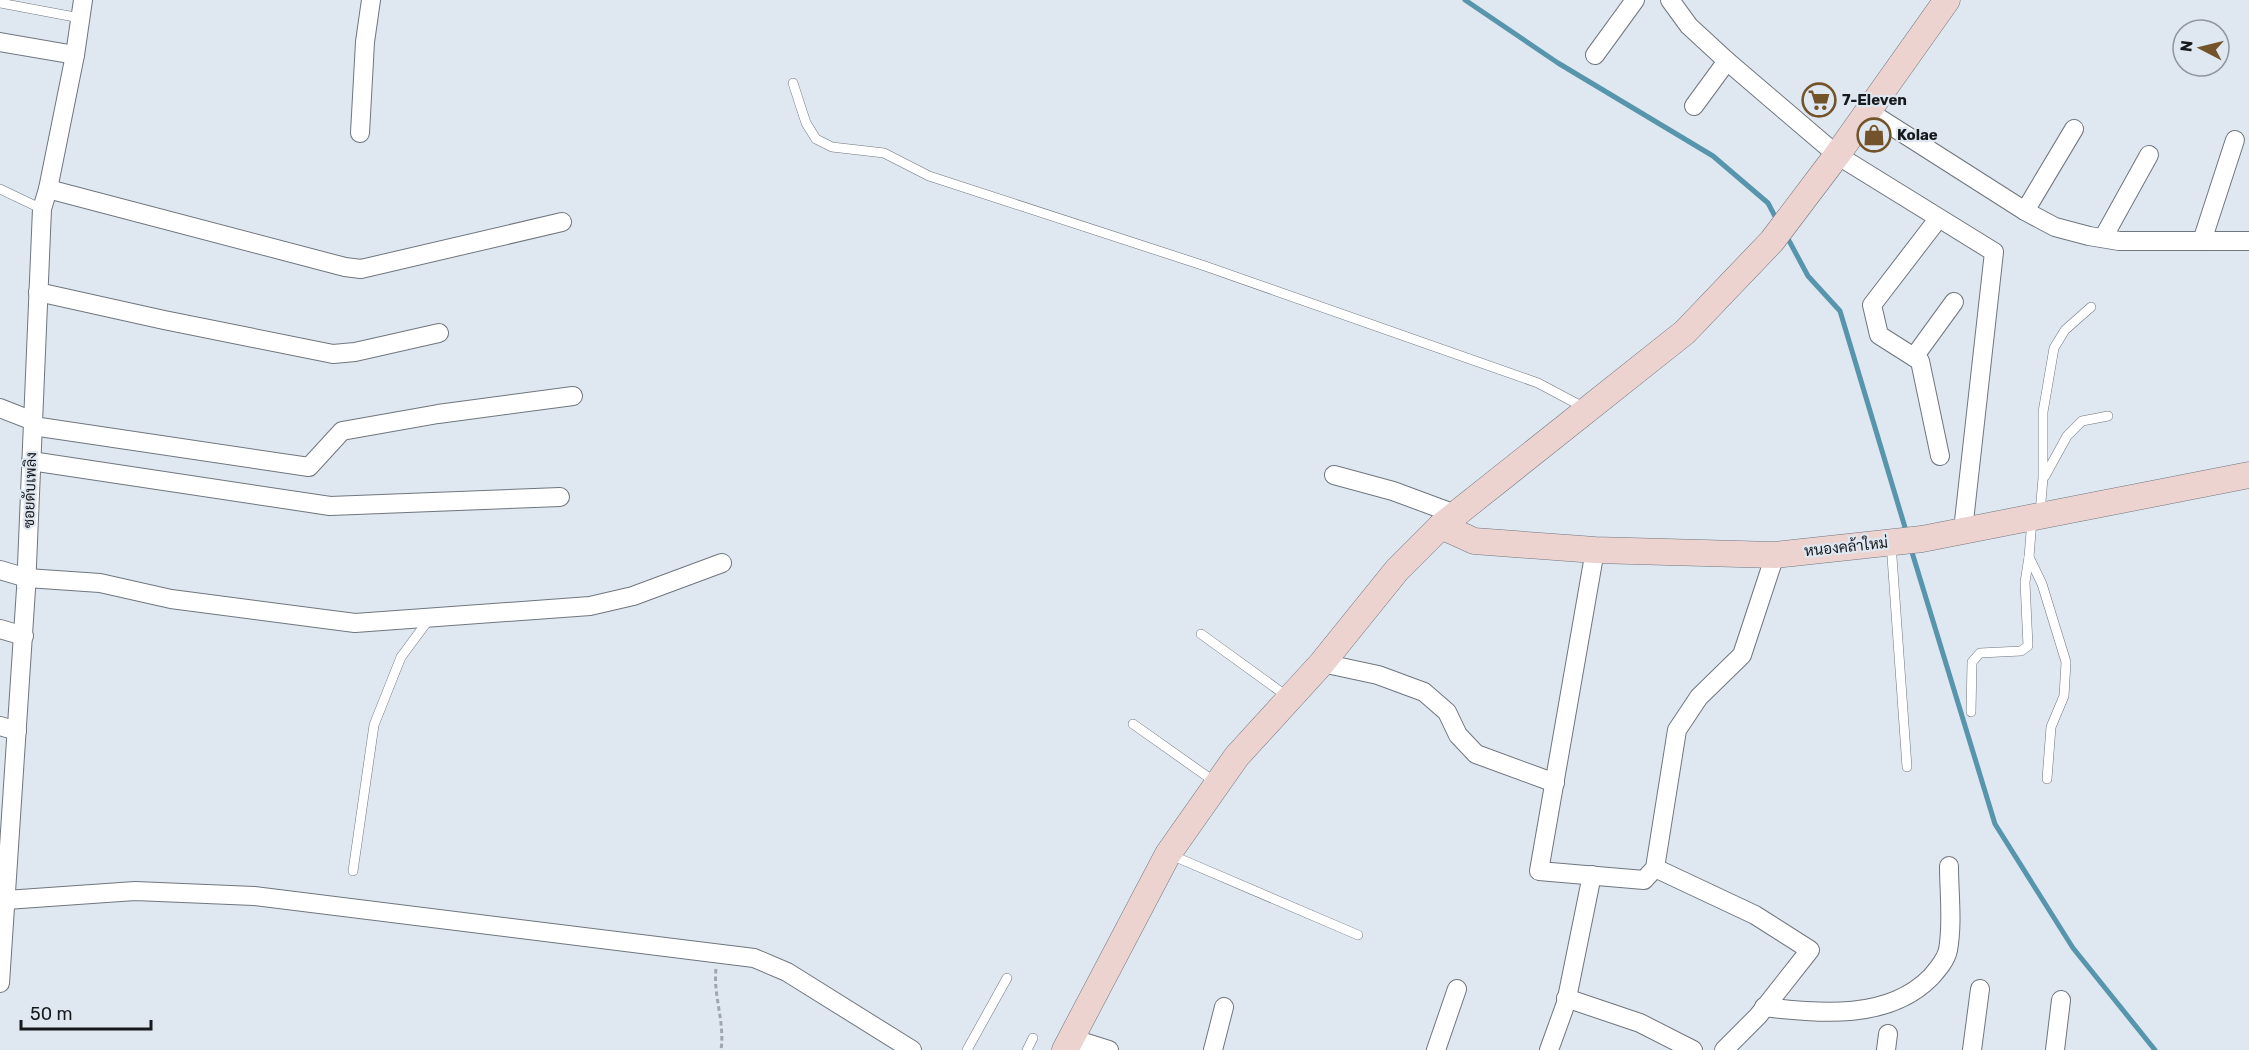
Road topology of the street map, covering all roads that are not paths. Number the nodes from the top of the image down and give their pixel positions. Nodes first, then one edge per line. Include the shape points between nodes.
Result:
1 (371, 0) edge
2 (1635, 0) edge
3 (1670, 0) edge
4 (1947, 0) edge
5 (0, 3) edge
6 (82, 9) edge
7 (0, 42) edge
8 (1595, 55) dead end
9 (75, 56) junction
10 (1727, 62) junction
11 (793, 83) dead end
12 (1694, 106) dead end
13 (1868, 111) junction
14 (2074, 129) dead end
15 (360, 133) dead end
16 (2235, 140) dead end
17 (1837, 155) junction
18 (2149, 155) dead end
19 (0, 189) edge
20 (48, 189) junction
21 (42, 209) junction
22 (2025, 211) junction
23 (1938, 219) junction
24 (562, 222) dead end
25 (2103, 238) junction
26 (2202, 241) junction
27 (2249, 241) edge
28 (38, 292) junction
29 (1954, 302) dead end
30 (2091, 307) dead end
31 (439, 333) dead end
32 (1914, 357) junction
33 (573, 396) dead end
34 (0, 408) edge
35 (1587, 409) junction
36 (2108, 416) dead end
37 (33, 423) junction
38 (1940, 456) dead end
39 (31, 461) junction
40 (1334, 475) dead end
41 (2249, 475) edge
42 (2043, 478) junction
43 (560, 497) dead end
44 (2036, 516) junction
45 (1448, 520) junction
46 (1963, 530) junction
47 (1894, 543) junction
48 (1595, 550) junction
49 (1775, 555) junction
50 (2029, 557) junction
51 (722, 563) dead end
52 (0, 570) edge
53 (27, 578) junction
54 (431, 616) junction
55 (0, 629) edge
56 (1201, 634) dead end
57 (24, 636) junction
58 (1322, 663) junction
59 (1290, 698) junction
60 (1971, 712) dead end
61 (1133, 724) dead end
62 (9, 729) edge
63 (1907, 767) dead end
64 (2047, 778) dead end
65 (1217, 783) junction
66 (1555, 783) junction
67 (5, 819) edge
68 (1168, 854) junction
69 (4, 866) edge
70 (1949, 866) dead end
71 (1655, 868) junction
72 (353, 872) dead end
73 (1592, 875) junction
74 (6, 900) junction
75 (1358, 935) dead end
76 (0, 974) edge
77 (1007, 978) dead end
78 (1457, 988) dead end
79 (1980, 989) dead end
80 (1566, 998) junction
81 (2061, 1000) dead end
82 (1224, 1007) dead end
83 (1764, 1007) junction
84 (1033, 1038) dead end
85 (1068, 1044) edge
86 (912, 1050) edge
87 (967, 1050) edge
88 (1027, 1050) edge
89 (1109, 1050) edge
90 (1213, 1050) edge
91 (1436, 1050) edge
92 (1549, 1050) edge
93 (1693, 1050) edge
94 (1724, 1050) edge
95 (1972, 1050) edge
96 (2055, 1050) edge

1 - 15 street via 364,42
2 - 8 street
3 - 10 street via 1689,26
4 - 13 main road
5 - 6 lane
6 - 9 street, ซอยดับเพลิง
7 - 9 street
9 - 20 street, ซอยดับเพลิง
10 - 12 street
10 - 17 street
11 - 35 lane via 806,123 816,139 832,147 884,153 929,176 1202,265 1538,383
13 - 17 main road
13 - 22 street
14 - 22 street
16 - 26 street
17 - 23 street
17 - 35 main road via 1772,241 1685,332
18 - 25 street
19 - 21 lane
20 - 21 street, ซอยดับเพลิง
20 - 24 street via 361,269
21 - 28 street, ซอยดับเพลิง
22 - 25 street via 2055,227
23 - 32 street via 1872,305 1879,335
23 - 46 street via 1994,252
25 - 26 street
26 - 27 street
28 - 31 street via 333,354
28 - 37 street, ซอยดับเพลิง
29 - 32 street
30 - 42 lane via 2065,330 2054,348 2043,412
32 - 38 street via 1920,361
33 - 37 street via 342,431 309,466
34 - 37 street
35 - 45 main road
36 - 42 lane via 2082,421 2067,436
37 - 39 street, ซอยดับเพลิง
39 - 43 street via 330,506
39 - 53 street, ซอยดับเพลิง
40 - 45 street via 1393,491
41 - 44 main road, หนองคล้าใหม่
42 - 44 lane
44 - 46 main road, หนองคล้าใหม่
44 - 50 lane
45 - 48 main road, หนองคล้าใหม่ via 1474,541
45 - 58 main road via 1397,570
46 - 47 main road, หนองคล้าใหม่
47 - 49 main road, หนองคล้าใหม่
47 - 63 lane
48 - 49 main road, หนองคล้าใหม่
48 - 66 street
49 - 71 street via 1742,655 1699,697 1677,730
50 - 60 lane via 2025,582 2028,646 2021,651 1980,653 1972,662
50 - 64 lane via 2066,662 2064,696 2051,727
51 - 54 street via 633,596 590,606
52 - 53 street
53 - 54 street via 100,583 171,599 355,622
53 - 57 street, ซอยดับเพลิง
54 - 72 lane via 401,657 374,725
55 - 57 street
56 - 59 lane
57 - 62 street, ซอยดับเพลิง
58 - 59 main road
58 - 66 street via 1378,675 1424,693 1447,712 1458,735 1476,754
59 - 65 main road
61 - 65 lane
62 - 67 street, ซอยดับเพลิง
65 - 68 main road
66 - 73 street via 1539,871
67 - 69 street, ซอยดับเพลิง
68 - 75 lane
68 - 85 main road
69 - 74 street, ซอยดับเพลิง
70 - 83 street via 1947,952 1925,983 1904,998 1875,1009
71 - 73 street via 1644,880
71 - 83 street via 1755,915 1810,950
73 - 80 street
74 - 76 street, ซอยดับเพลิง
74 - 86 street via 135,891 254,896 718,952 754,958 787,972
77 - 87 lane
78 - 91 street
79 - 95 street
80 - 92 street
80 - 93 street via 1640,1023
81 - 96 street
82 - 90 street
83 - 94 street
84 - 88 lane
85 - 89 street

